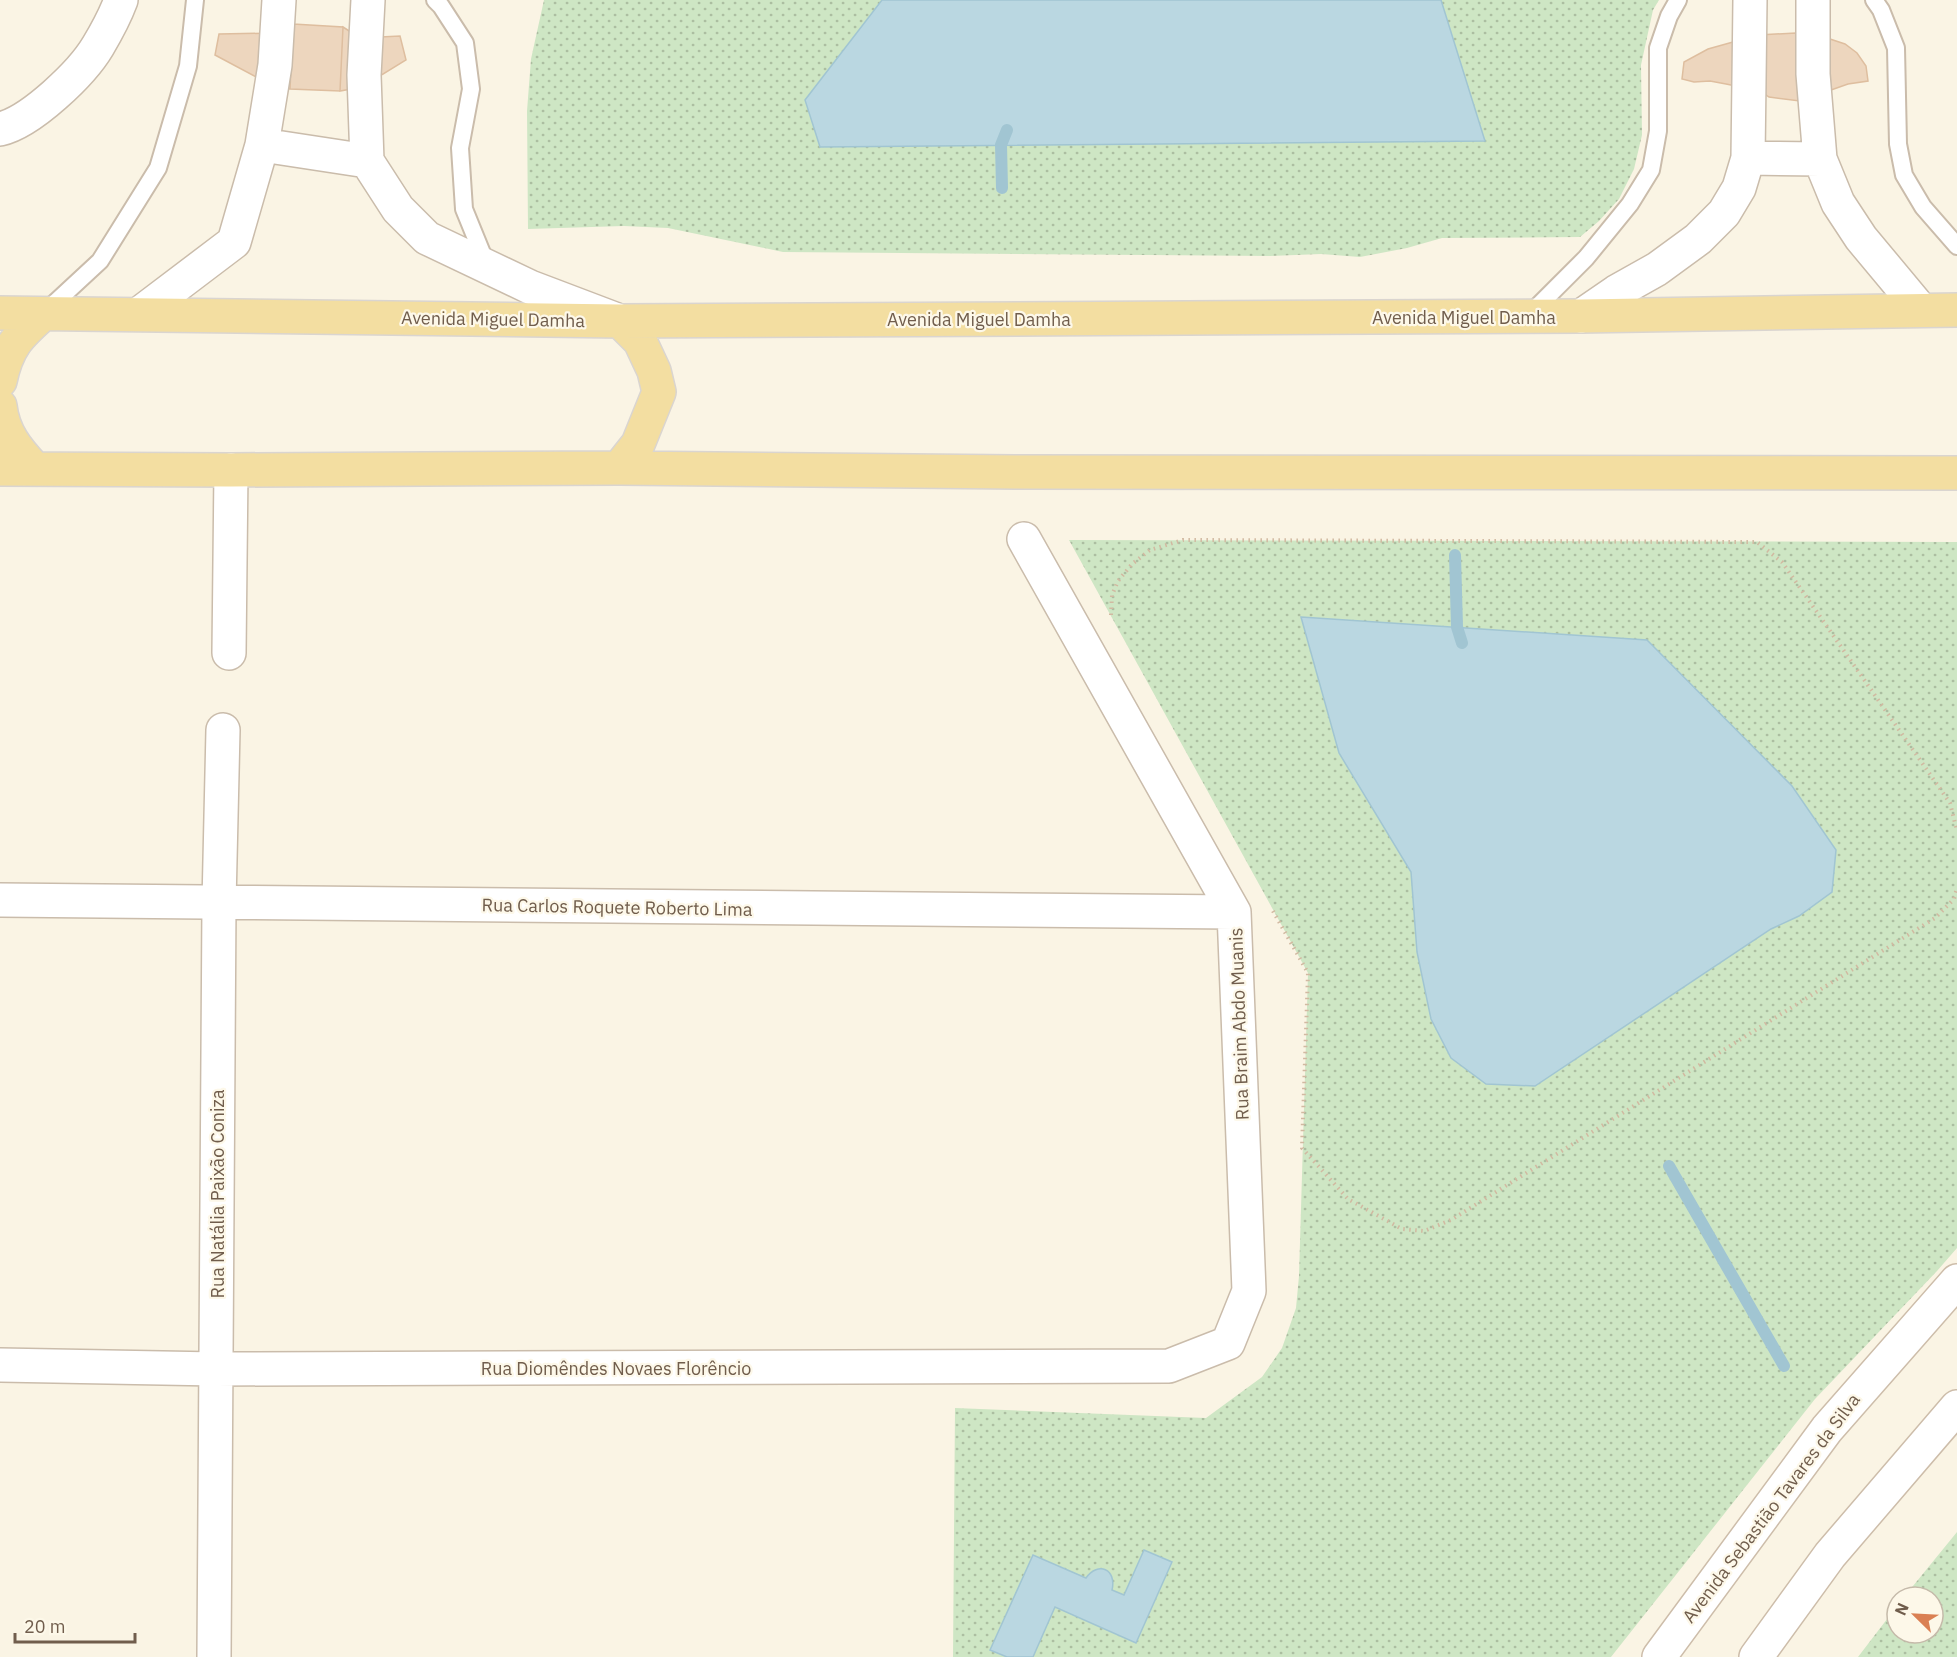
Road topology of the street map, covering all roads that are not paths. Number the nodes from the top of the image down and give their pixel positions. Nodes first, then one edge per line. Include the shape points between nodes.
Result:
1 (195, 0) edge
2 (279, 0) edge
3 (368, 0) edge
4 (435, 0) edge
5 (1678, 0) edge
6 (1750, 0) edge
7 (1814, 0) edge
8 (1874, 0) edge
9 (118, 9) edge
10 (0, 129) edge
11 (262, 145) junction
12 (1748, 158) junction
13 (1820, 159) junction
14 (367, 162) junction
15 (1957, 246) edge
16 (487, 266) junction
17 (1921, 310) junction
18 (1957, 310) edge
19 (0, 313) edge
20 (43, 314) junction
21 (139, 314) junction
22 (1527, 316) junction
23 (1581, 316) junction
24 (620, 321) junction
25 (0, 381) edge
26 (0, 406) edge
27 (619, 468) junction
28 (0, 469) edge
29 (35, 469) junction
30 (231, 470) junction
31 (1957, 473) edge
32 (1024, 539) dead end
33 (229, 653) dead end
34 (223, 730) dead end
35 (0, 900) edge
36 (219, 903) junction
37 (1234, 912) junction
38 (1957, 1281) edge
39 (1228, 1343) joint
40 (0, 1365) edge
41 (216, 1369) junction
42 (1957, 1407) edge
43 (214, 1657) edge
44 (1659, 1657) edge
45 (1756, 1657) edge

1 - 20 lane via 188,66 158,168 100,261
2 - 11 street via 275,65
3 - 14 street via 364,75
4 - 16 lane via 465,43 471,89 460,148 464,209
5 - 22 lane via 1658,48 1658,132 1651,170 1630,204 1586,258
6 - 12 street
7 - 13 street via 1813,74
8 - 15 lane via 1896,48 1898,144 1904,175 1923,207
9 - 10 street via 97,48 64,86 40,108
11 - 14 street
11 - 21 street via 234,242
12 - 13 street
12 - 23 street via 1739,188 1724,213 1698,239
13 - 17 street via 1838,203 1861,238
14 - 16 street via 398,209 427,238
16 - 24 street
17 - 18 main road, Avenida Miguel Damha
17 - 23 main road, Avenida Miguel Damha
19 - 20 main road, Avenida Miguel Damha
20 - 21 main road, Avenida Miguel Damha
20 - 25 main road via 21,334 5,360
21 - 24 main road, Avenida Miguel Damha
22 - 23 main road, Avenida Miguel Damha
22 - 24 main road, Avenida Miguel Damha
24 - 27 main road via 640,341 659,392 638,444
26 - 29 main road via 15,447
27 - 30 main road
27 - 31 main road
28 - 29 main road
29 - 30 main road
30 - 33 street
32 - 37 street, Rua Braim Abdo Muanis
34 - 36 street, Rua Natália Paixão Coniza
35 - 36 street, Rua Carlos Roquete Roberto Lima
36 - 37 street, Rua Carlos Roquete Roberto Lima
36 - 41 street, Rua Natália Paixão Coniza
37 - 39 street, Rua Braim Abdo Muanis via 1249,1291
38 - 44 street, Avenida Sebastião Tavares da Silva via 1827,1429
39 - 41 street, Rua Diomêndes Novaes Florêncio via 1169,1366
40 - 41 street, Rua Diomêndes Novaes Florêncio
41 - 43 street, Rua Natália Paixão Coniza
42 - 45 street via 1830,1555

